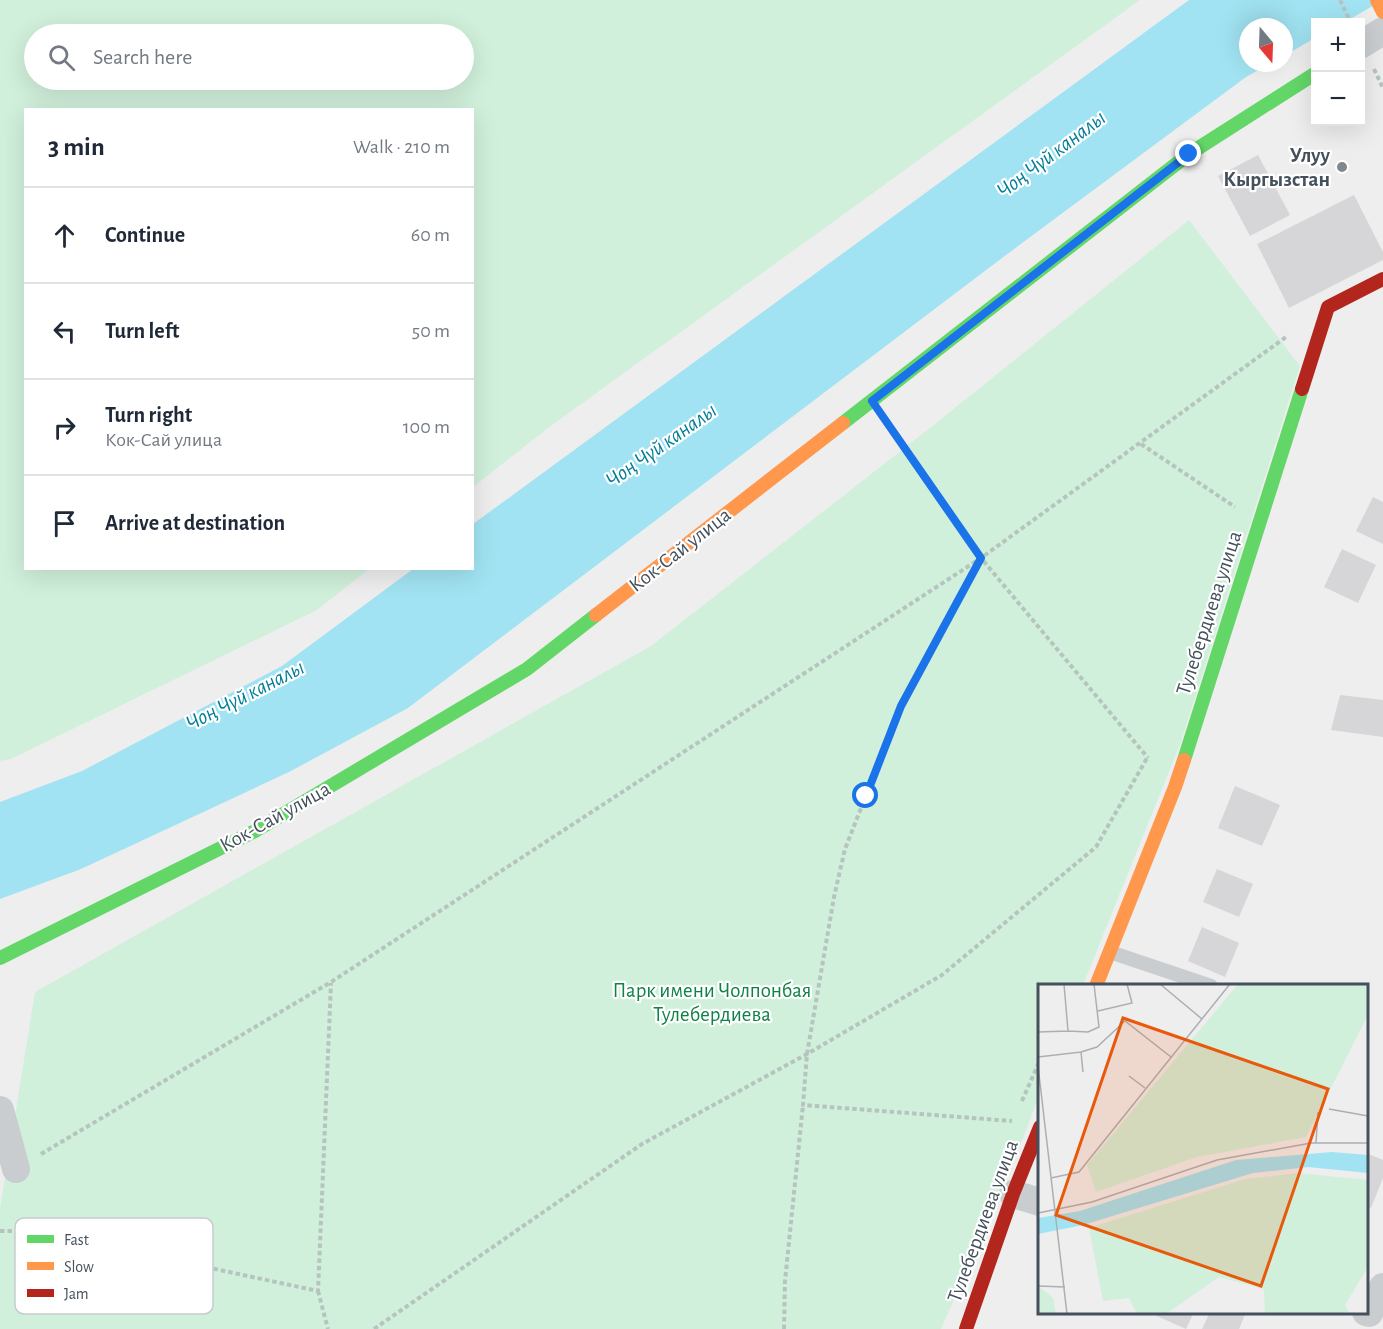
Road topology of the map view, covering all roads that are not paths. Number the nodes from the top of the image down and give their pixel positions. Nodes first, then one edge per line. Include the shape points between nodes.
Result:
1 (1377, 0) edge
2 (1383, 12) edge
3 (1383, 30) edge
4 (1365, 42) edge
5 (1311, 76) edge
6 (1383, 279) edge
7 (1110, 952) junction
8 (0, 958) edge
9 (1097, 984) edge
10 (1205, 984) edge
11 (0, 1110) edge
12 (1038, 1137) edge
13 (16, 1169) road end
14 (1026, 1198) edge
15 (1383, 1287) edge
16 (1368, 1313) edge
17 (966, 1329) edge

1 - 2 street
3 - 4 street
5 - 8 street, Кок-Сай улица via 1189,154 527,669 255,831
6 - 7 street, Тулебердиева улица via 1328,307 1175,787
7 - 9 street, Тулебердиева улица
7 - 10 lane
11 - 13 street
12 - 14 street, Тулебердиева улица
14 - 17 street, Тулебердиева улица
15 - 16 street

